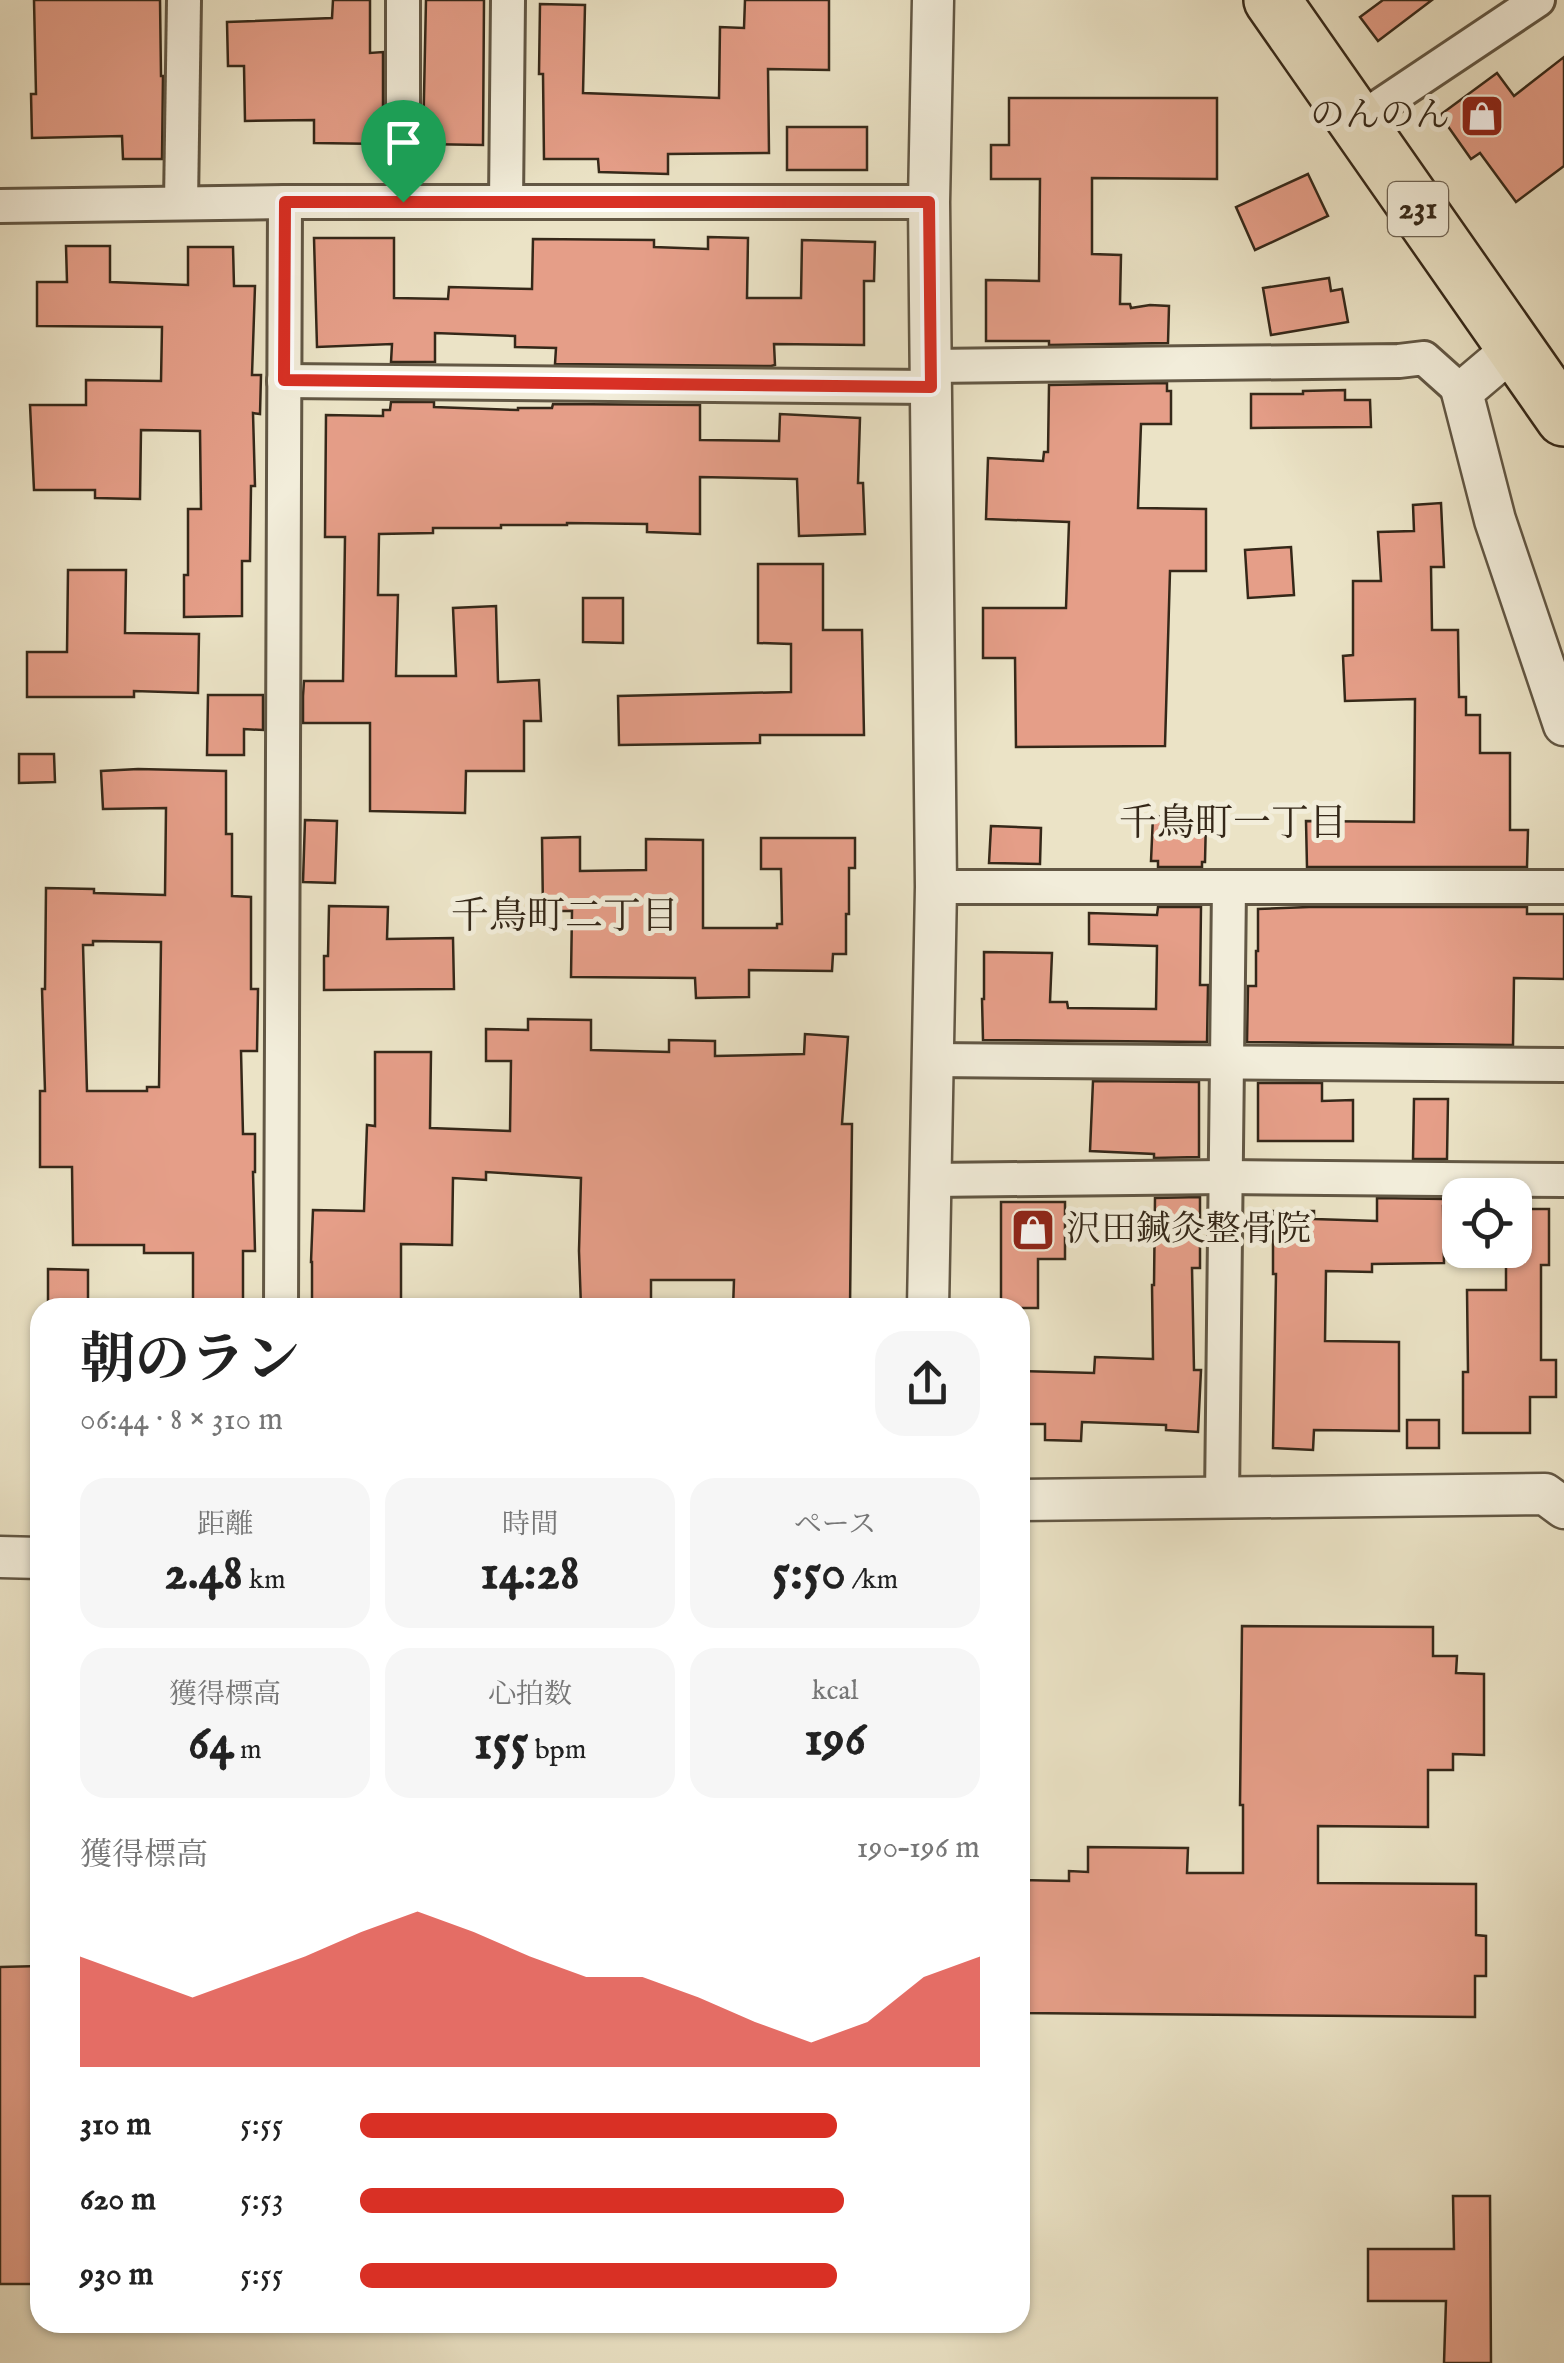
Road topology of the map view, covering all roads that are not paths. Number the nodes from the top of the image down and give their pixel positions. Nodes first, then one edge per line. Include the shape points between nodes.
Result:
1 (184, 0) edge
2 (403, 0) edge
3 (508, 0) edge
4 (933, 0) edge
5 (1272, 0) edge
6 (1538, 0) edge
7 (1357, 121) junction
8 (285, 202) junction
9 (403, 202) junction
10 (506, 202) junction
11 (929, 202) junction
12 (181, 203) junction
13 (0, 206) edge
14 (1514, 348) junction
15 (931, 376) junction
16 (284, 380) junction
17 (1462, 392) junction
18 (1564, 418) edge
19 (1564, 725) edge
20 (936, 886) junction
21 (1230, 887) junction
22 (1564, 887) edge
23 (933, 1060) junction
24 (1227, 1062) junction
25 (1564, 1066) edge
26 (1226, 1177) junction
27 (931, 1180) junction
28 (1564, 1180) edge
29 (281, 1298) edge
30 (928, 1298) edge
31 (1222, 1498) junction
32 (1030, 1500) edge
33 (1564, 1508) edge
34 (0, 1557) edge
35 (30, 1558) edge

1 - 12 street
2 - 9 street
3 - 10 street
4 - 11 street
5 - 7 highway, 231
6 - 7 street
7 - 14 highway, 231
8 - 9 street
8 - 12 street
8 - 16 street
9 - 10 street
10 - 11 street
11 - 15 street
12 - 13 street
14 - 17 street
14 - 18 highway, 231
15 - 16 street
15 - 17 street via 1424,358
15 - 20 street
16 - 29 street
17 - 19 street via 1495,520
20 - 21 street
20 - 23 street
21 - 22 street
21 - 24 street
23 - 24 street
23 - 27 street
24 - 25 street
24 - 26 street
26 - 27 street
26 - 28 street
26 - 31 street
27 - 30 street
31 - 32 street
31 - 33 street via 1546,1494
34 - 35 street

